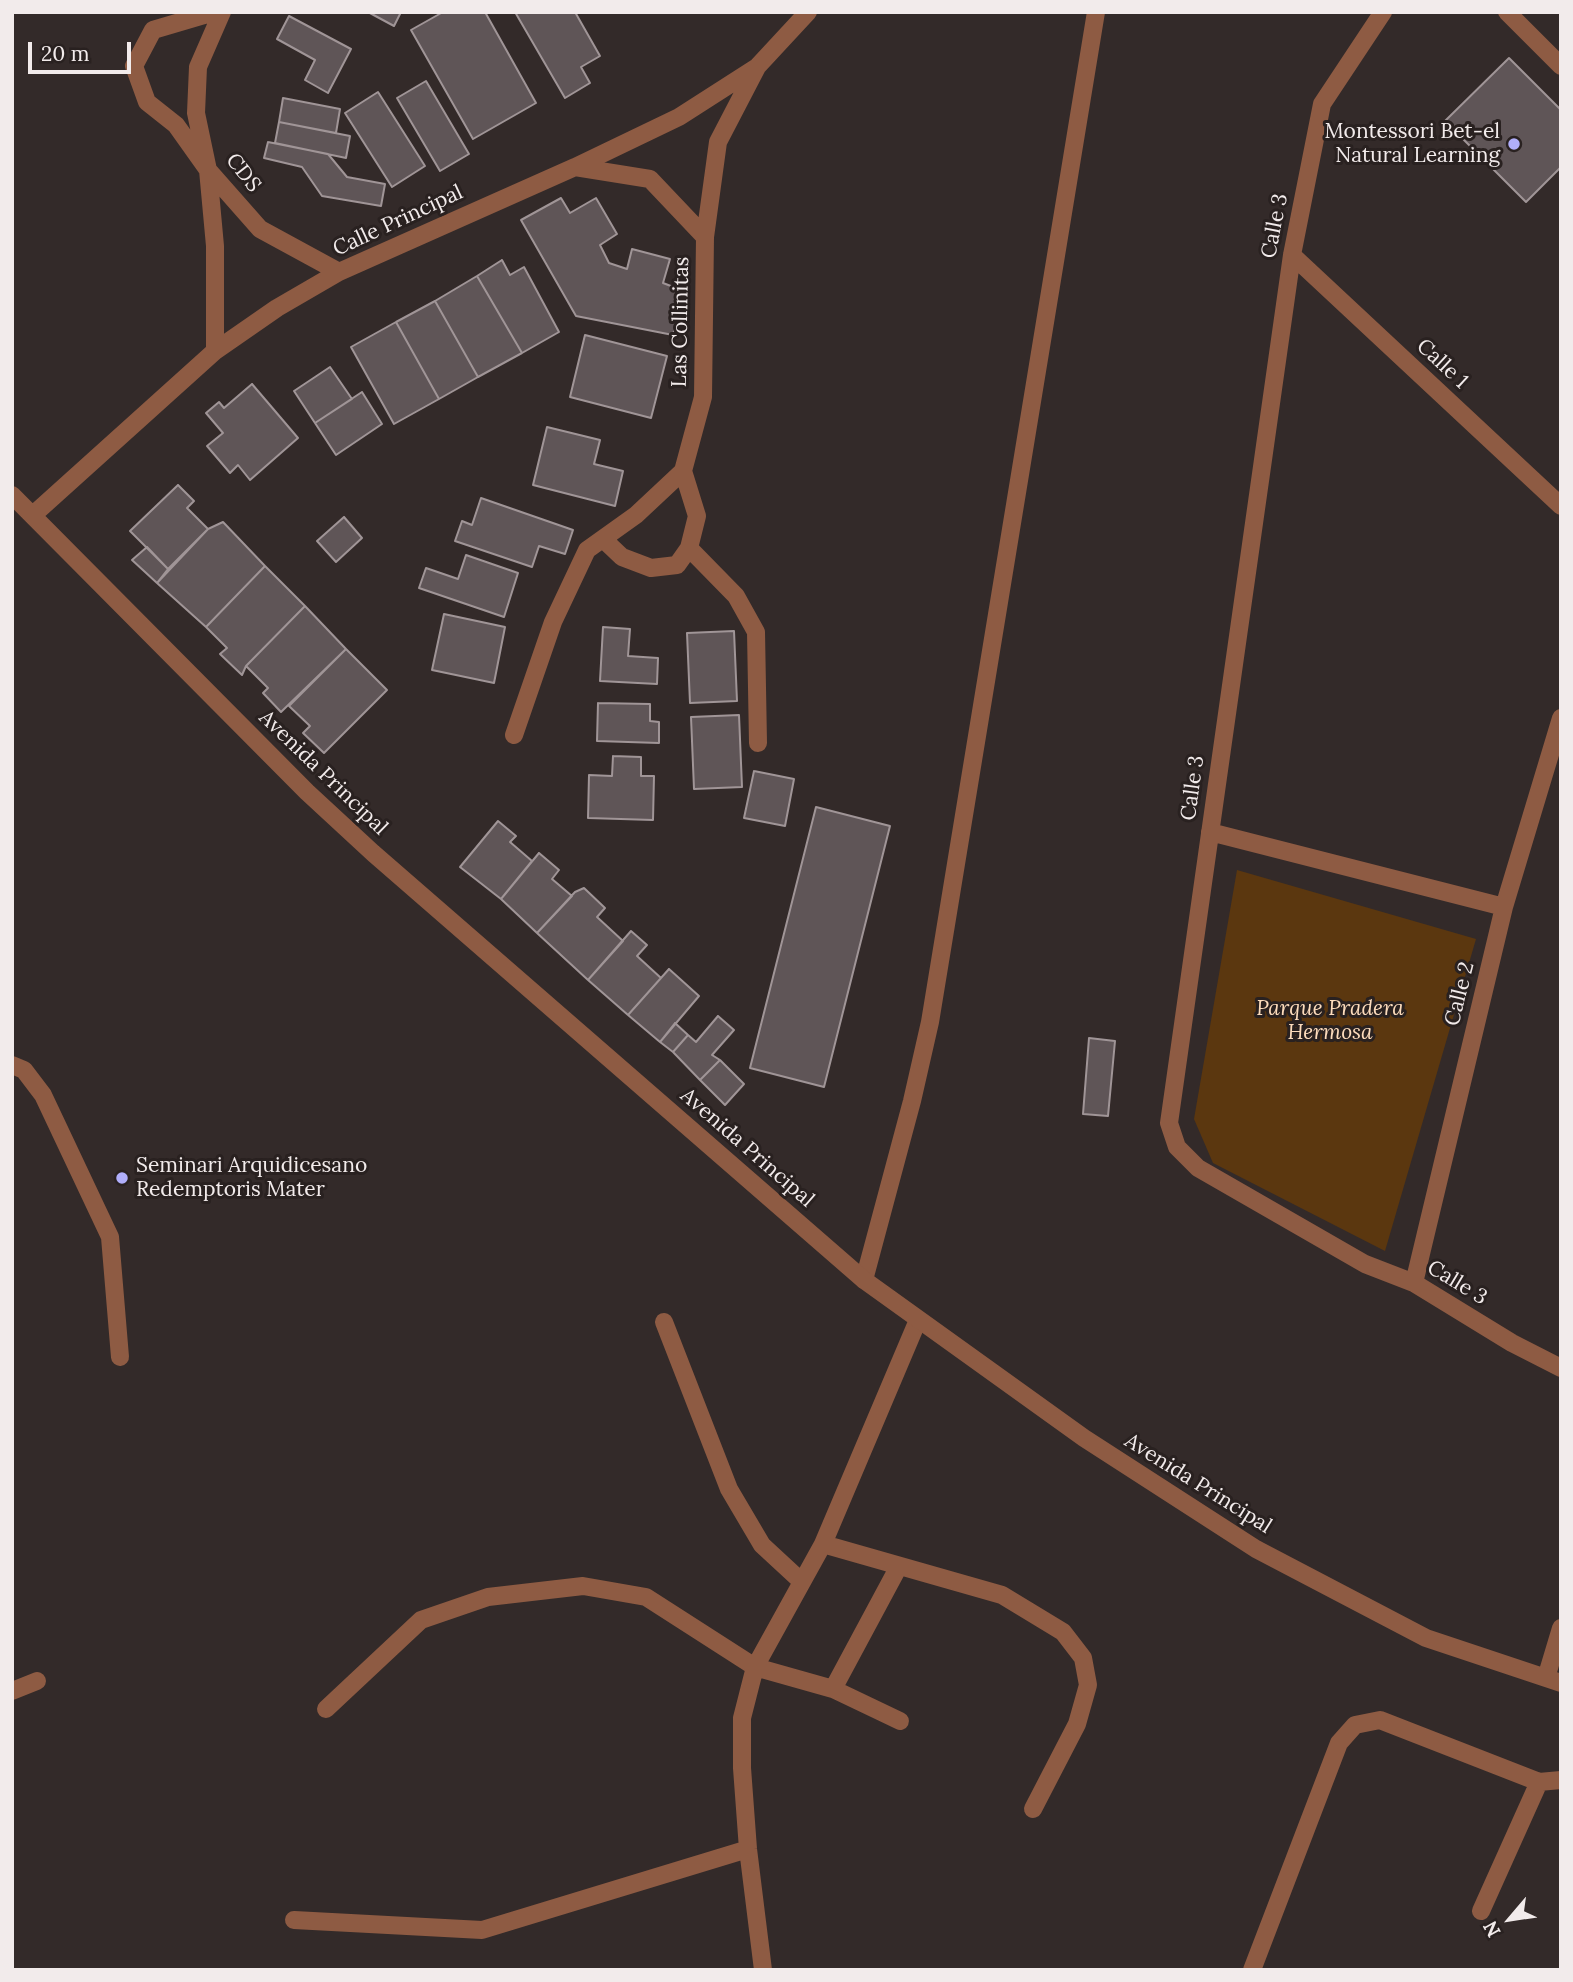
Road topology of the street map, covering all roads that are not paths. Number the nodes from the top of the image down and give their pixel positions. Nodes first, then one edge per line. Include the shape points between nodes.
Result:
1 (214, 12) edge
2 (222, 12) edge
3 (808, 12) edge
4 (1096, 12) edge
5 (1383, 12) edge
6 (1507, 12) edge
7 (1561, 66) edge
8 (757, 67) junction
9 (575, 167) junction
10 (208, 170) junction
11 (705, 237) junction
12 (1292, 255) junction
13 (339, 272) junction
14 (215, 351) junction
15 (683, 471) junction
16 (12, 495) edge
17 (1561, 506) edge
18 (33, 515) junction
19 (603, 539) junction
20 (689, 548) junction
21 (1561, 718) edge
22 (514, 735) dead end
23 (758, 743) dead end
24 (1210, 832) junction
25 (1504, 907) junction
26 (12, 1065) edge
27 (863, 1280) junction
28 (1413, 1283) junction
29 (918, 1320) junction
30 (664, 1322) dead end
31 (120, 1357) dead end
32 (1561, 1368) edge
33 (823, 1544) junction
34 (899, 1566) junction
35 (802, 1582) junction
36 (1561, 1628) edge
37 (755, 1667) junction
38 (1553, 1680) edge
39 (37, 1681) dead end
40 (832, 1689) junction
41 (12, 1691) edge
42 (326, 1709) dead end
43 (900, 1721) dead end
44 (1561, 1780) edge
45 (1539, 1782) junction
46 (1033, 1809) dead end
47 (748, 1849) junction
48 (1481, 1911) dead end
49 (294, 1920) dead end
50 (764, 1970) edge
51 (1252, 1970) edge

1 - 10 street via 153,30 134,66 147,102 176,125
2 - 10 street, CDS via 198,67 196,113
3 - 8 street, Calle Principal
4 - 27 street via 930,1022
5 - 12 street, Calle 3 via 1322,104
6 - 7 street
8 - 9 street, Calle Principal via 678,117
8 - 11 street, Las Collinitas via 718,142
9 - 11 street via 650,179
9 - 13 street, Calle Principal
10 - 13 street, CDS via 260,229
10 - 14 street via 215,246
11 - 15 street, Las Collinitas via 704,397
12 - 17 street, Calle 1
12 - 24 street, Calle 3
13 - 14 street, Calle Principal
14 - 18 street, Calle Principal
15 - 19 street
15 - 20 street via 697,516
16 - 18 street, Avenida Principal
18 - 27 street, Avenida Principal via 307,792
19 - 20 street via 622,558 651,568 677,565
19 - 22 street via 587,550 553,622
20 - 23 street via 736,596 756,632
21 - 25 street, Calle 2
24 - 25 street
24 - 28 street, Calle 3 via 1169,1123 1177,1147 1198,1168 1365,1264
25 - 28 street, Calle 2
26 - 31 street via 24,1070 43,1095 110,1237
27 - 29 street, Avenida Principal
28 - 32 street, Calle 3
29 - 33 street
29 - 38 street, Avenida Principal via 1084,1438 1256,1549 1426,1638
30 - 35 street via 729,1489 762,1545
33 - 34 street
33 - 35 street
34 - 40 street
34 - 46 street via 1002,1595 1063,1632 1083,1658 1088,1685 1077,1724
35 - 37 street
36 - 38 street
37 - 40 street
37 - 42 street via 646,1597 583,1586 488,1597 421,1620
37 - 47 street via 742,1718
39 - 41 street
40 - 43 street
44 - 45 street
45 - 48 street
45 - 51 street via 1380,1720 1355,1725 1339,1743
47 - 49 street via 482,1930
47 - 50 street

